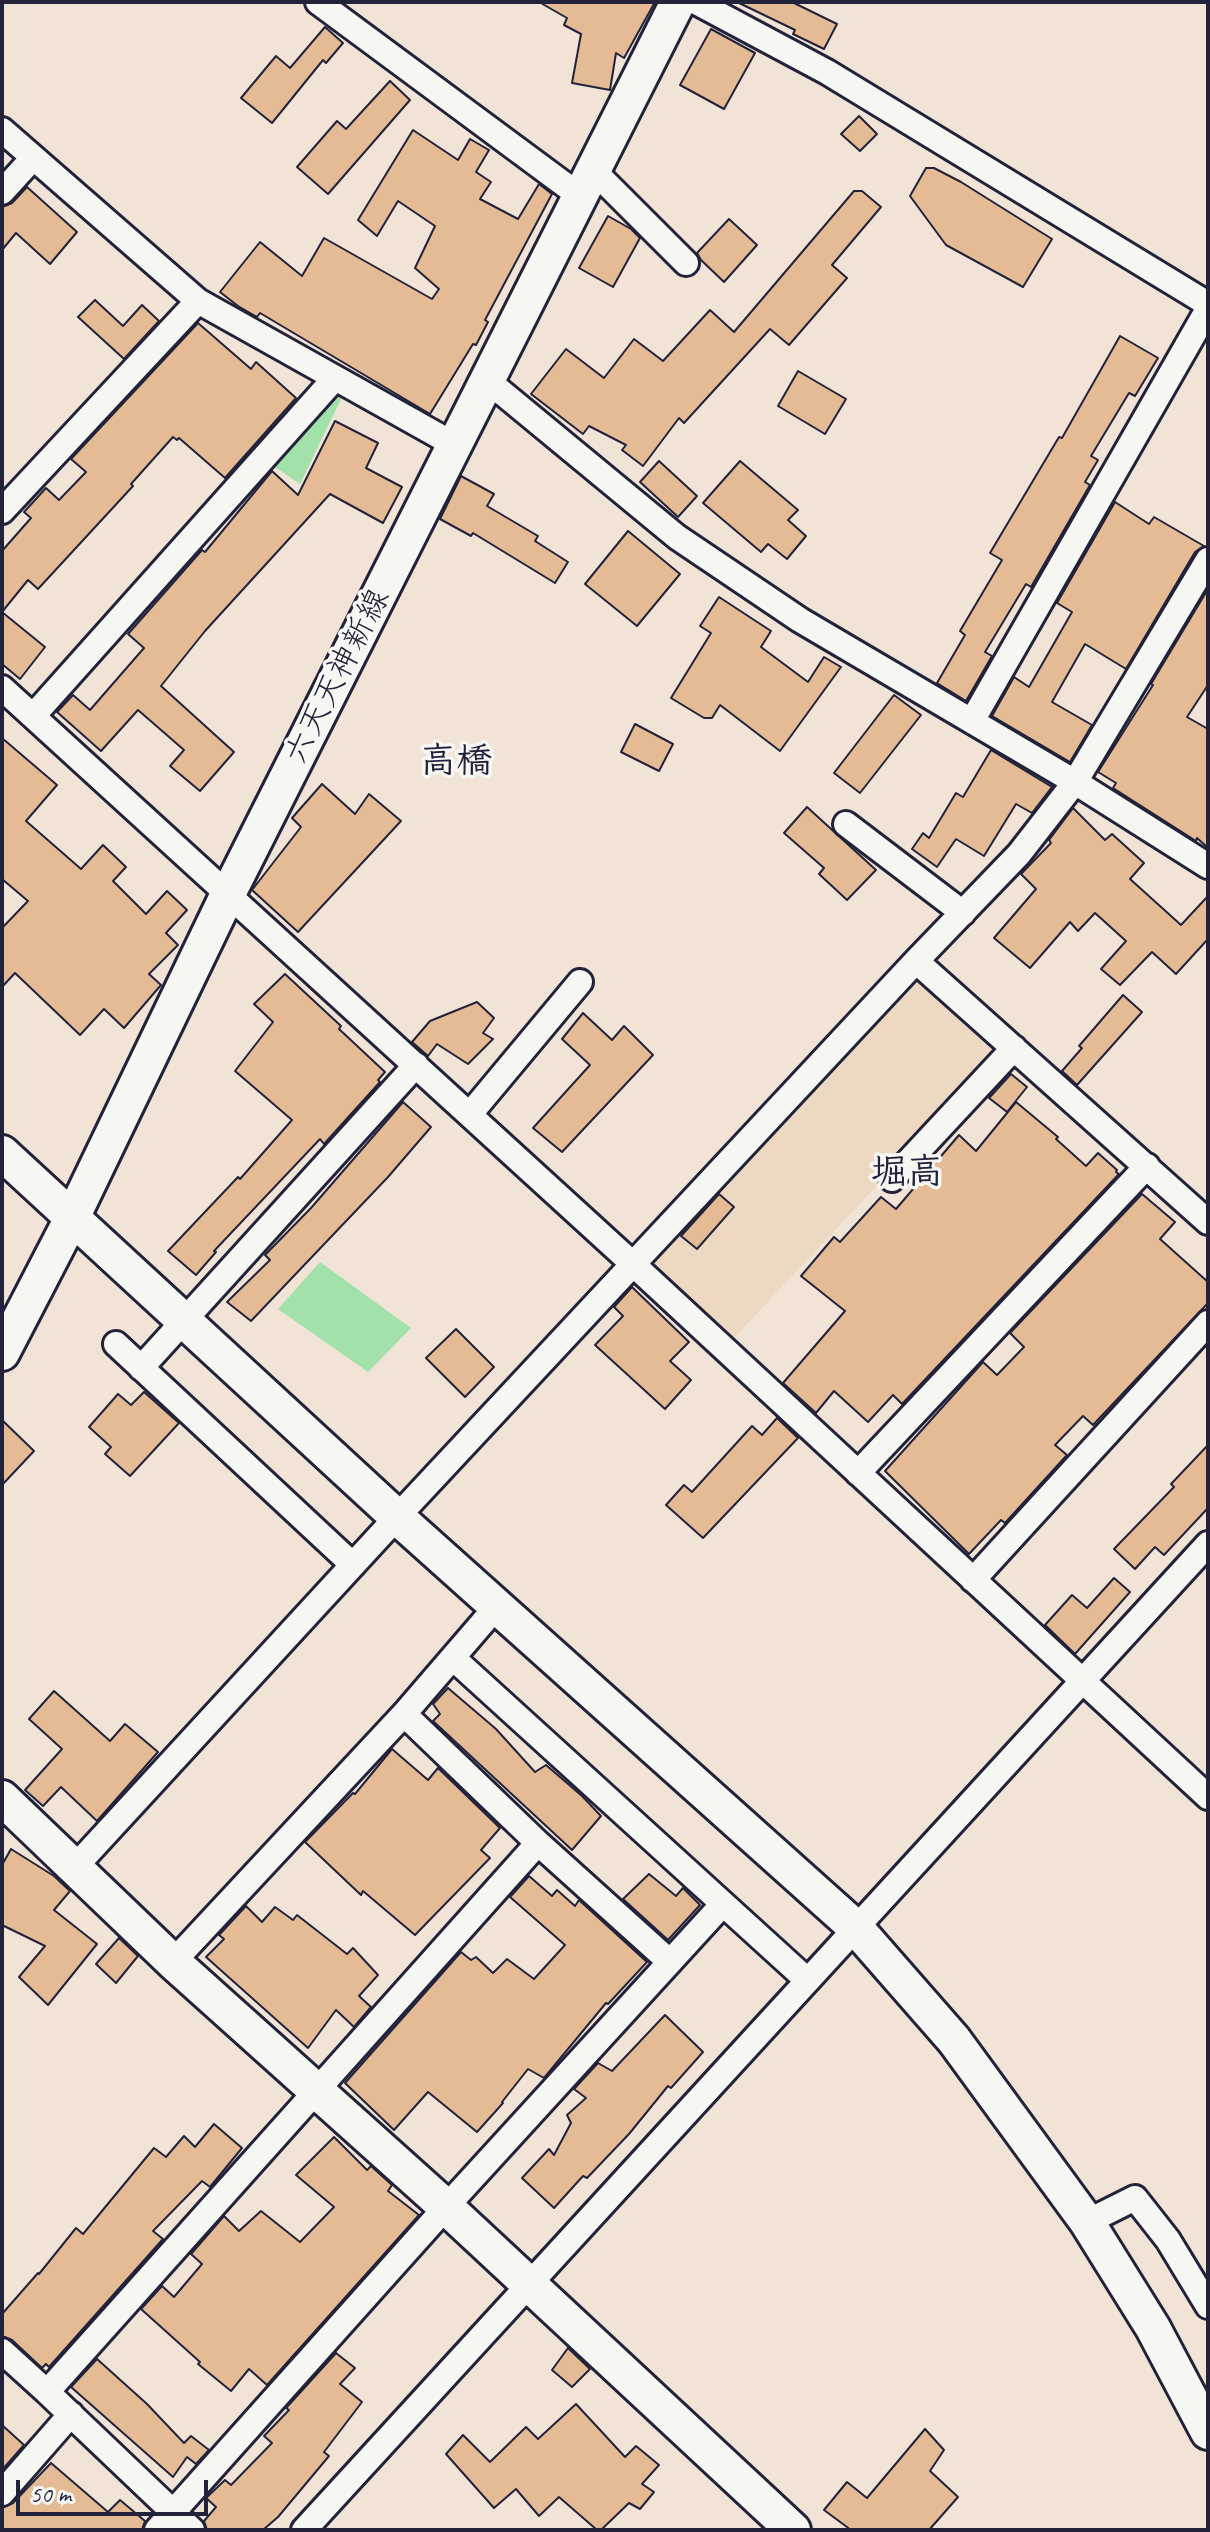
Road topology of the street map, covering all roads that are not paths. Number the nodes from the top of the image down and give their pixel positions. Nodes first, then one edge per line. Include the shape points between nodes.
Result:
1 (318, 2) edge
2 (678, 2) edge
3 (696, 2) edge
4 (2, 130) edge
5 (33, 158) junction
6 (586, 183) junction
7 (2, 192) edge
8 (686, 263) dead end
9 (198, 301) junction
10 (1208, 306) edge
11 (335, 378) junction
12 (488, 381) junction
13 (455, 445) junction
14 (2, 511) edge
15 (1208, 560) edge
16 (2, 688) edge
17 (33, 716) junction
18 (972, 721) junction
19 (1075, 782) junction
20 (846, 824) dead end
21 (1208, 866) edge
22 (228, 894) junction
23 (963, 913) junction
24 (916, 961) junction
25 (580, 982) dead end
26 (1014, 1048) junction
27 (416, 1065) junction
28 (470, 1114) junction
29 (2, 1153) edge
30 (1147, 1166) junction
31 (892, 1179) dead end
32 (72, 1218) junction
33 (1208, 1222) edge
34 (634, 1265) junction
35 (184, 1321) junction
36 (1208, 1323) edge
37 (116, 1344) dead end
38 (2, 1353) edge
39 (141, 1368) junction
40 (858, 1473) junction
41 (397, 1517) junction
42 (1208, 1544) edge
43 (353, 1565) junction
44 (973, 1580) junction
45 (497, 1606) junction
46 (453, 1658) junction
47 (1082, 1681) junction
48 (404, 1714) junction
49 (1208, 1797) edge
50 (2, 1798) edge
51 (538, 1843) junction
52 (74, 1868) junction
53 (722, 1905) junction
54 (856, 1928) junction
55 (173, 1962) junction
56 (670, 1962) junction
57 (807, 1980) junction
58 (316, 2089) junction
59 (446, 2207) junction
60 (1087, 2222) junction
61 (530, 2284) junction
62 (1208, 2306) edge
63 (2, 2351) edge
64 (47, 2392) junction
65 (71, 2414) junction
66 (1208, 2432) edge
67 (2, 2493) edge
68 (174, 2524) edge
69 (304, 2530) edge
70 (793, 2530) edge

1 - 6 street
2 - 6 street, 六天天神新線
3 - 10 street via 827,72
4 - 5 street
5 - 7 street
5 - 9 street
6 - 8 street
6 - 12 street, 六天天神新線
9 - 11 street
9 - 14 street
10 - 18 street
11 - 13 street
11 - 17 street
12 - 13 street, 六天天神新線
12 - 18 street via 677,537 800,620
13 - 22 street, 六天天神新線
15 - 19 street
16 - 17 street
17 - 22 street
18 - 19 street
19 - 21 street
19 - 23 street via 1019,854
20 - 23 street
22 - 27 street
22 - 32 street, 六天天神新線
23 - 24 street
24 - 26 street
24 - 34 street
25 - 28 street
26 - 30 street
26 - 31 street
27 - 28 street
27 - 35 street
28 - 34 street
29 - 32 street
30 - 33 street
30 - 40 street
32 - 35 street
32 - 38 street, 六天天神新線
34 - 40 street
34 - 41 street
35 - 39 street
35 - 41 street
36 - 44 street
37 - 39 street
39 - 43 street
40 - 44 street
41 - 43 street
41 - 45 street
42 - 47 street
43 - 52 street
44 - 47 street
45 - 46 street
45 - 54 street
46 - 48 street
46 - 53 street
47 - 49 street
47 - 54 street
48 - 51 street
48 - 55 street
50 - 52 street
51 - 56 street
51 - 58 street
52 - 55 street
53 - 56 street
53 - 57 street
54 - 57 street
54 - 60 street via 954,2040
55 - 58 street
56 - 59 street
57 - 61 street
58 - 59 street
58 - 64 street
59 - 61 street
59 - 68 street
60 - 62 street via 1135,2198
60 - 66 street via 1153,2328
61 - 69 street
61 - 70 street
63 - 64 street
64 - 65 street
65 - 67 street
65 - 68 street

